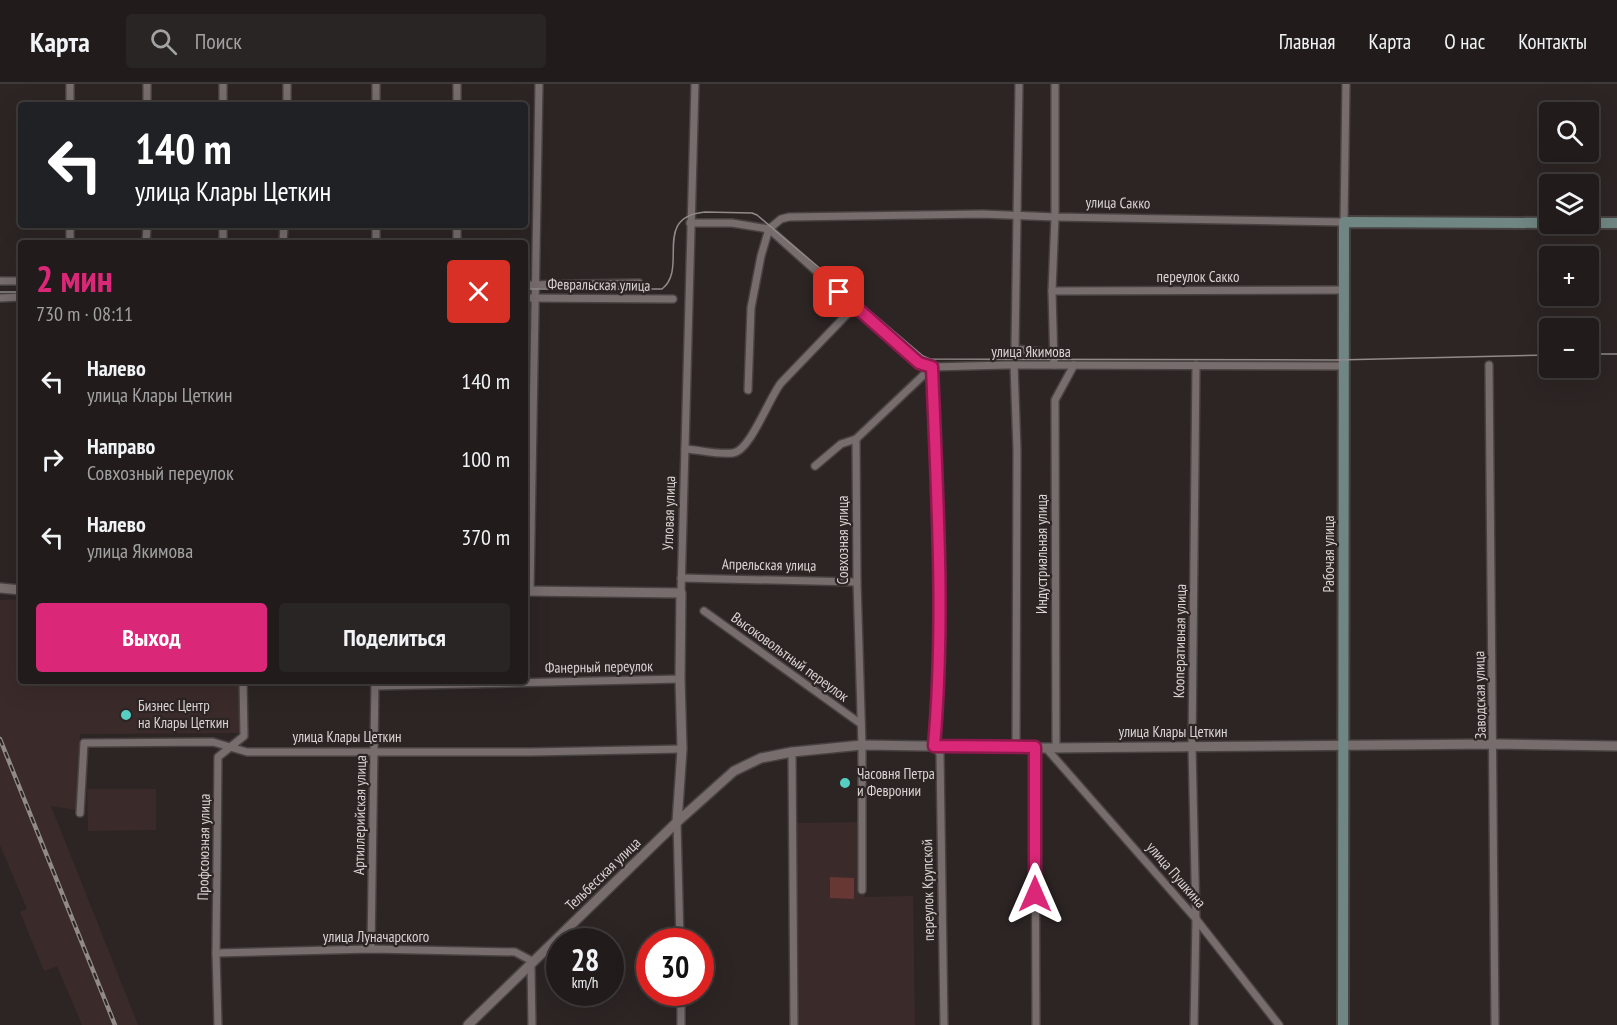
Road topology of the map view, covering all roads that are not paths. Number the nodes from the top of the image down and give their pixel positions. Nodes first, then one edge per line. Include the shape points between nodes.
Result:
1 (70, 84) edge
2 (147, 84) edge
3 (224, 84) edge
4 (287, 84) edge
5 (376, 84) edge
6 (457, 84) edge
7 (539, 84) edge
8 (695, 84) edge
9 (1019, 84) edge
10 (1055, 84) edge
11 (1346, 84) edge
12 (70, 102) edge
13 (147, 102) edge
14 (224, 102) edge
15 (287, 102) edge
16 (376, 102) edge
17 (457, 102) edge
18 (1017, 216) junction
19 (1055, 217) junction
20 (1344, 222) junction
21 (690, 223) junction
22 (1539, 223) edge
23 (1599, 223) edge
24 (1617, 223) edge
25 (769, 229) junction
26 (0, 281) edge
27 (18, 281) edge
28 (639, 283) dead end
29 (528, 285) edge
30 (536, 285) junction
31 (1344, 290) junction
32 (1052, 291) junction
33 (18, 297) edge
34 (0, 298) edge
35 (528, 298) edge
36 (534, 298) junction
37 (673, 299) dead end
38 (855, 306) junction
39 (1053, 353) junction
40 (1014, 365) junction
41 (1054, 365) junction
42 (1074, 365) junction
43 (1196, 365) junction
44 (1489, 365) dead end
45 (1344, 366) junction
46 (932, 367) junction
47 (748, 390) dead end
48 (856, 439) junction
49 (686, 449) junction
50 (815, 466) dead end
51 (528, 549) edge
52 (681, 578) junction
53 (857, 582) junction
54 (0, 588) edge
55 (18, 590) edge
56 (528, 591) edge
57 (681, 593) junction
58 (704, 612) dead end
59 (680, 679) junction
60 (528, 681) edge
61 (243, 684) edge
62 (375, 684) edge
63 (861, 724) junction
64 (1494, 744) junction
65 (862, 745) junction
66 (1344, 745) junction
67 (1617, 746) edge
68 (230, 747) junction
69 (1016, 747) junction
70 (1035, 747) junction
71 (1056, 747) junction
72 (1192, 747) junction
73 (1046, 748) junction
74 (682, 749) junction
75 (937, 750) junction
76 (374, 752) junction
77 (792, 752) junction
78 (734, 771) joint
79 (80, 813) dead end
80 (677, 822) junction
81 (862, 890) dead end
82 (1196, 919) junction
83 (680, 928) edge
84 (371, 949) junction
85 (216, 953) junction
86 (532, 963) junction
87 (681, 1006) edge
88 (218, 1025) edge
89 (468, 1025) edge
90 (532, 1025) edge
91 (681, 1025) edge
92 (794, 1025) edge
93 (944, 1025) edge
94 (1036, 1025) edge
95 (1194, 1025) edge
96 (1280, 1025) edge
97 (1343, 1025) edge
98 (1495, 1025) edge

1 - 12 street
2 - 13 street
3 - 14 street
4 - 15 street
5 - 16 street
6 - 17 street
7 - 30 street
8 - 21 street, Угловая улица
9 - 18 street
10 - 19 street
11 - 20 street, Рабочая улица
18 - 19 street, улица Сакко
18 - 25 street, улица Сакко via 789,217
18 - 39 street via 1016,349
19 - 20 street, улица Сакко
19 - 32 street
20 - 22 main road, улица Сакко
20 - 31 main road, Рабочая улица
21 - 25 street
21 - 49 street, Угловая улица
23 - 24 main road
25 - 38 street
25 - 47 street via 751,308
26 - 27 street
28 - 30 street
29 - 30 street
30 - 36 street
31 - 32 street, переулок Сакко
31 - 45 main road, Рабочая улица
32 - 39 street
33 - 34 street
35 - 36 street, Февральская улица
36 - 37 street, Февральская улица
36 - 51 street
38 - 46 street via 919,363
38 - 49 street via 780,383 743,449 735,453
39 - 41 street
40 - 41 street, улица Якимова
40 - 46 street, улица Якимова
40 - 69 street, Индустриальная улица
41 - 42 street, улица Якимова
42 - 43 street, улица Якимова
42 - 71 street, Индустриальная улица via 1055,400
43 - 45 street, улица Якимова
43 - 72 street, Кооперативная улица
44 - 64 street, Заводская улица
45 - 66 main road, Рабочая улица
46 - 48 street
46 - 75 street, переулок Крупской via 940,544
48 - 50 street via 841,444
48 - 53 street, Совхозная улица
49 - 52 street, Угловая улица
52 - 53 street, Апрельская улица
52 - 57 street, Угловая улица
53 - 63 street, Совхозная улица
54 - 55 street
56 - 57 street
57 - 59 street, Угловая улица
58 - 63 street, Высоковольтный переулок
59 - 60 street, Фанерный переулок
59 - 74 street, Угловая улица
61 - 68 street, Профсоюзная улица via 244,736
62 - 76 street, Артиллерийская улица
63 - 65 street, Совхозная улица
64 - 66 street, улица Клары Цеткин
64 - 67 street, улица Клары Цеткин
64 - 98 street, Заводская улица
65 - 75 street, улица Клары Цеткин
65 - 77 street, улица Клары Цеткин
65 - 81 street, Совхозная улица
66 - 72 street, улица Клары Цеткин
66 - 97 main road, Рабочая улица
68 - 76 street, улица Клары Цеткин via 247,752
68 - 79 street, улица Клары Цеткин via 213,742 84,743
68 - 85 street, Профсоюзная улица via 218,757
69 - 70 street, улица Клары Цеткин
69 - 75 street, улица Клары Цеткин
70 - 73 street, улица Клары Цеткин
70 - 94 street
71 - 72 street, улица Клары Цеткин
71 - 73 street, улица Клары Цеткин
72 - 82 street, Кооперативная улица
73 - 82 street, улица Пушкина
74 - 76 street, улица Клары Цеткин
74 - 80 street, Угловая улица
75 - 93 street, переулок Крупской
76 - 84 street, Артиллерийская улица
77 - 78 street, улица Клары Цеткин via 761,758
77 - 92 street
78 - 80 street, Тельбесская улица
80 - 83 street, Угловая улица
80 - 86 street, Тельбесская улица
82 - 95 street, Кооперативная улица
82 - 96 street, улица Пушкина
84 - 85 street, улица Луначарского
84 - 86 street, улица Луначарского via 515,952
85 - 88 street, Профсоюзная улица
86 - 89 street, Тельбесская улица
86 - 90 street
87 - 91 street

